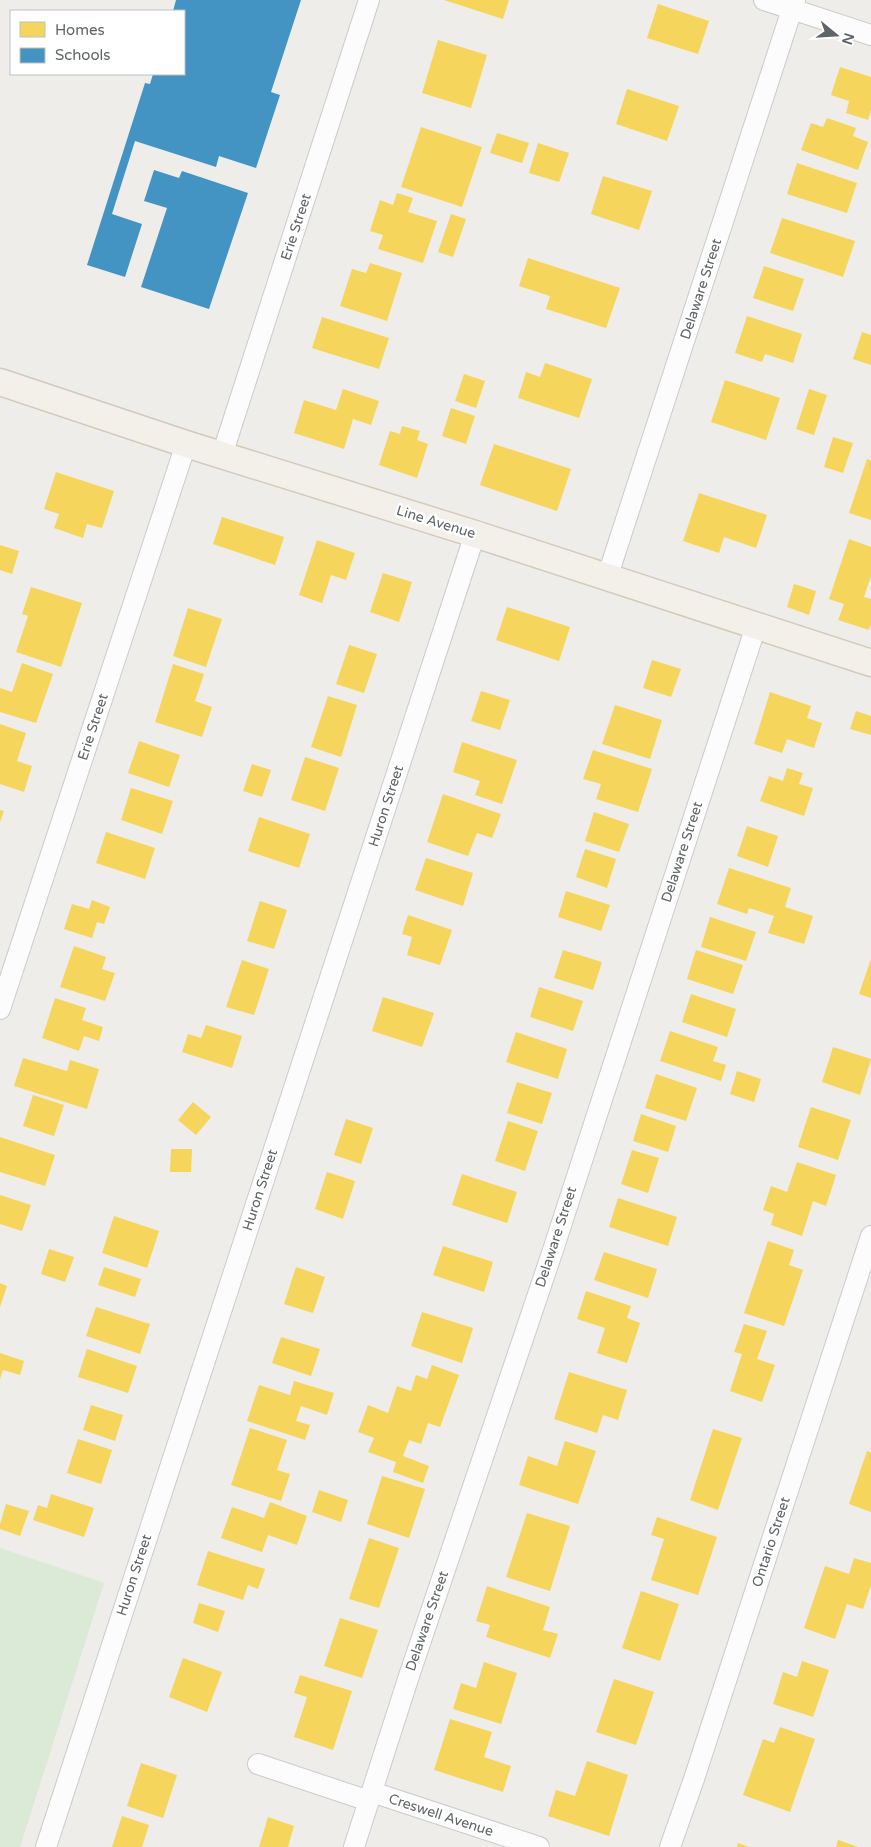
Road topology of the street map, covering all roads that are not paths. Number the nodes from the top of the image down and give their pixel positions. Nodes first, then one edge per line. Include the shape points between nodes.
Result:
1 (369, 0) edge
2 (764, 0) edge
3 (793, 4) edge
4 (871, 35) edge
5 (0, 382) edge
6 (186, 444) junction
7 (222, 455) junction
8 (474, 534) junction
9 (607, 578) junction
10 (756, 626) junction
11 (871, 663) edge
12 (0, 1009) edge
13 (871, 1236) edge
14 (258, 1764) dead end
15 (371, 1796) junction
16 (46, 1847) edge
17 (354, 1847) edge
18 (539, 1847) edge
19 (670, 1847) edge

1 - 7 street, Erie Street
2 - 3 street
3 - 4 street
3 - 9 street, Delaware Street
5 - 6 main road, Line Avenue
6 - 7 main road, Line Avenue
6 - 12 street, Erie Street
7 - 8 main road, Line Avenue
8 - 9 main road, Line Avenue
8 - 16 street, Huron Street
9 - 10 main road, Line Avenue
10 - 11 main road, Line Avenue
10 - 15 street, Delaware Street
13 - 19 street, Ontario Street
14 - 15 street, Creswell Avenue
15 - 17 street, Delaware Street
15 - 18 street, Creswell Avenue

